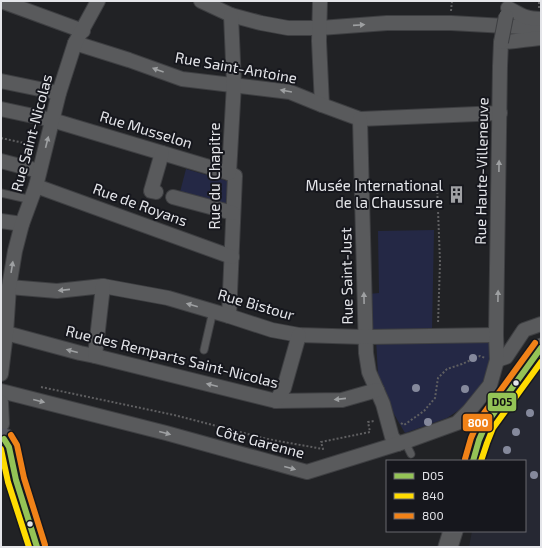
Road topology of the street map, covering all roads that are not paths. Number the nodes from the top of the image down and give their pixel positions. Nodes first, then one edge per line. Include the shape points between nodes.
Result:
1 (1, 1) edge
2 (98, 1) edge
3 (200, 1) edge
4 (320, 1) edge
5 (507, 8) edge
6 (231, 16) junction
7 (541, 19) edge
8 (320, 28) junction
9 (541, 28) edge
10 (83, 31) junction
11 (541, 38) edge
12 (502, 42) junction
13 (75, 43) junction
14 (1, 81) edge
15 (234, 84) junction
16 (59, 93) junction
17 (322, 105) junction
18 (1, 109) edge
19 (500, 113) junction
20 (360, 119) junction
21 (52, 120) junction
22 (162, 153) junction
23 (1, 161) edge
24 (39, 172) junction
25 (229, 173) junction
26 (36, 186) junction
27 (156, 192) dead end
28 (1, 193) edge
29 (173, 197) dead end
30 (32, 200) junction
31 (233, 213) junction
32 (1, 221) edge
33 (22, 224) junction
34 (232, 257) junction
35 (103, 286) junction
36 (9, 287) junction
37 (213, 311) junction
38 (229, 316) junction
39 (541, 324) edge
40 (6, 333) junction
41 (299, 335) junction
42 (496, 335) junction
43 (365, 336) junction
44 (541, 348) edge
45 (204, 350) dead end
46 (96, 356) junction
47 (497, 360) junction
48 (1, 374) edge
49 (377, 390) junction
50 (1, 391) edge
51 (276, 401) junction
52 (1, 402) edge
53 (2, 438) edge
54 (399, 443) junction
55 (411, 454) dead end
56 (473, 460) edge
57 (453, 532) edge
58 (37, 547) edge
59 (448, 547) edge

1 - 10 street
2 - 10 street, Rue Saint-Nicolas
3 - 6 street
4 - 8 street
5 - 7 street via 530,19
5 - 12 street, Rue Haute-Villeneuve, bridge
6 - 8 street via 288,28
6 - 15 street, Rue du Chapitre
8 -> 9 street via 387,23 451,23
8 - 17 street
10 - 13 street, Rue Saint-Nicolas
11 - 12 street
12 - 19 street, Rue Haute-Villeneuve
15 -> 13 street, Rue Saint-Antoine via 182,79
13 - 16 street, Rue Saint-Nicolas
14 - 16 street
17 -> 15 street, Rue Saint-Antoine via 290,92
15 - 25 street, Rue du Chapitre
16 - 21 street, Rue Saint-Nicolas
17 - 20 street, Rue Saint-Antoine
18 - 21 street, Rue Musselon
19 - 20 street
42 -> 19 street, Rue Haute-Villeneuve
43 -> 20 street, Rue Saint-Just
21 - 22 street, Rue Musselon
24 -> 21 street, Rue Saint-Nicolas
22 - 25 street, Rue Musselon
22 - 27 street via 151,191
23 - 24 street
24 - 26 street, Rue Saint-Nicolas
25 - 31 street, Rue du Chapitre via 235,176
26 - 30 street, Rue Saint-Nicolas
26 - 34 street, Rue de Royans
28 - 30 lane
29 - 31 street
30 - 33 street, Rue Saint-Nicolas
31 - 34 street, Rue du Chapitre
32 - 33 street
36 -> 33 street, Rue Saint-Nicolas
34 - 38 street, Rue du Chapitre
35 -> 36 street, Rue Bistour via 57,291
37 -> 35 street, Rue Bistour via 168,298
35 - 46 street
36 - 40 street, Rue Saint-Nicolas
37 - 38 street, Rue Bistour
37 - 45 lane
38 - 41 street, Rue Bistour via 272,330
39 - 47 street via 524,330 506,357
46 -> 40 street, Rue des Remparts Saint-Nicolas
40 - 48 street, Rue Saint-Nicolas
41 - 43 street, Rue Bistour
41 - 51 street via 284,388
42 - 43 street, Rue Bistour
42 - 47 street, Côte Garenne
43 - 49 street, Rue Saint-Just via 369,372
44 - 56 main road via 486,424
51 -> 46 street, Rue des Remparts Saint-Nicolas
47 - 54 street, Côte Garenne via 490,385 457,423
49 -> 51 street, Rue des Remparts Saint-Nicolas via 342,400
49 - 54 street, Rue Saint-Just via 392,437
50 -> 54 street, Côte Garenne via 307,472
52 - 53 street
53 - 58 main road
54 - 55 lane via 407,446
57 - 59 main road

